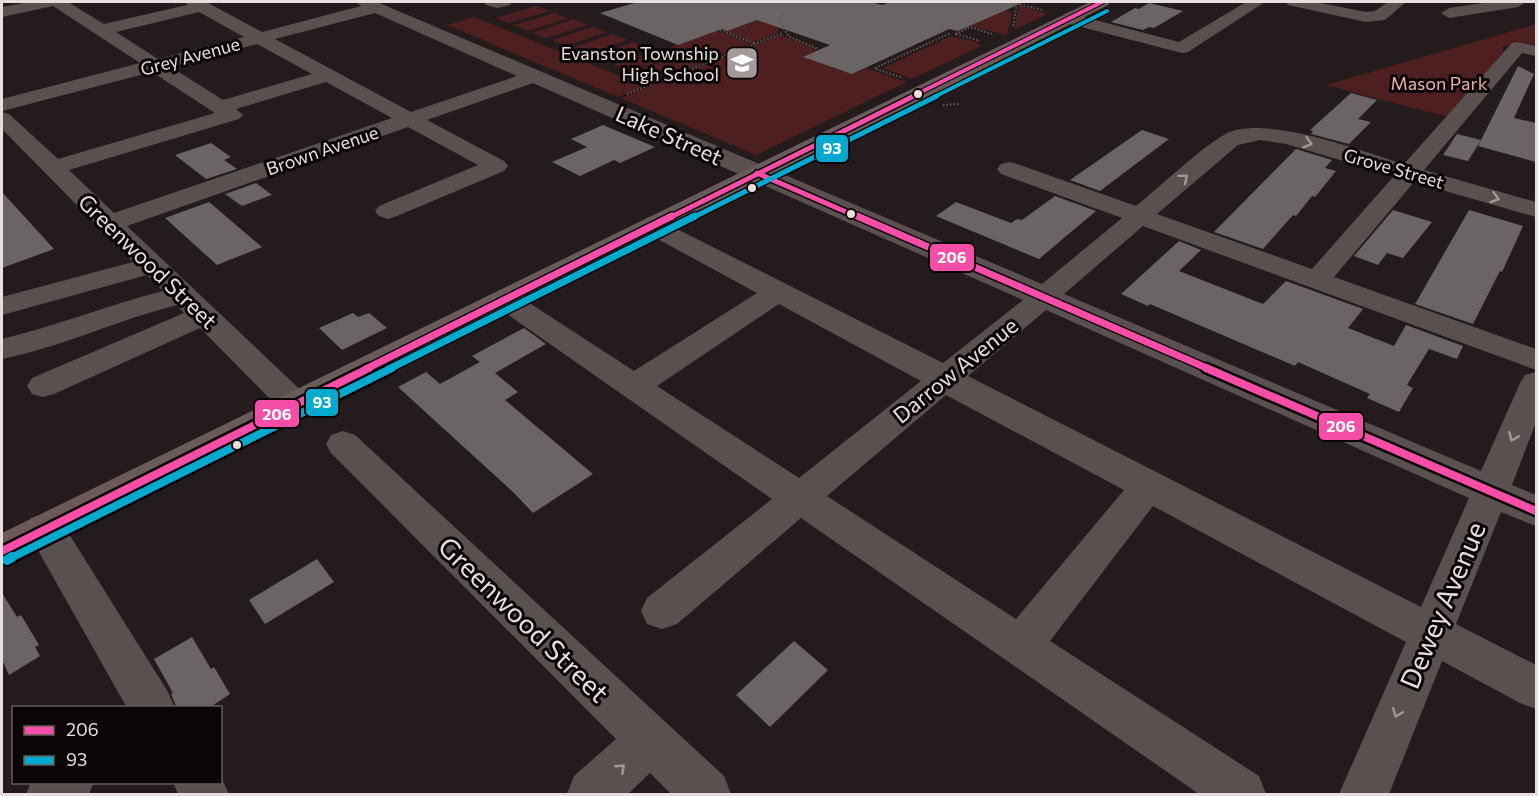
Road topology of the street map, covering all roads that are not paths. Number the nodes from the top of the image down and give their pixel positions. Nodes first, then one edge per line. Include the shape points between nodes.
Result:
1 (50, 2) edge
2 (58, 2) edge
3 (492, 2) edge
4 (504, 2) edge
5 (1102, 2) edge
6 (1257, 2) edge
7 (1294, 2) edge
8 (1398, 2) edge
9 (1518, 2) edge
10 (197, 4) edge
11 (371, 4) edge
12 (2, 12) edge
13 (1449, 13) dead end
14 (1068, 18) junction
15 (101, 30) junction
16 (261, 38) junction
17 (1527, 49) edge
18 (154, 66) junction
19 (329, 75) junction
20 (534, 76) junction
21 (215, 104) junction
22 (3, 119) edge
23 (145, 119) dead end
24 (410, 119) junction
25 (1250, 133) joint
26 (49, 154) junction
27 (1009, 169) dead end
28 (757, 173) junction
29 (1410, 173) junction
30 (1536, 210) edge
31 (388, 212) dead end
32 (1139, 216) junction
33 (110, 223) junction
34 (652, 226) junction
35 (152, 265) junction
36 (1317, 280) junction
37 (778, 292) junction
38 (1044, 297) junction
39 (504, 299) junction
40 (194, 305) junction
41 (2, 306) edge
42 (2, 349) edge
43 (1536, 360) edge
44 (944, 379) junction
45 (1536, 383) edge
46 (43, 386) dead end
47 (633, 386) junction
48 (295, 404) junction
49 (343, 444) dead end
50 (1148, 486) junction
51 (1490, 491) junction
52 (799, 498) junction
53 (1536, 511) edge
54 (45, 529) junction
55 (2, 551) edge
56 (662, 611) dead end
57 (1431, 633) junction
58 (1020, 646) junction
59 (1536, 688) edge
60 (151, 706) edge
61 (650, 741) junction
62 (68, 784) edge
63 (51, 795) edge
64 (592, 795) edge
65 (706, 795) edge
66 (1241, 795) edge
67 (1364, 795) edge

1 - 12 street
2 - 15 street
3 - 4 street
5 - 14 main road
6 - 14 street via 1182,53
7 - 8 street via 1366,17 1379,16
9 - 13 street
10 - 15 street
10 - 16 street
11 - 16 street, Grey Avenue
11 - 20 street, Lake Street
14 - 28 main road
15 - 18 street
16 - 18 street, Grey Avenue
16 - 19 street
17 - 29 street
18 - 21 street
18 - 22 street, Grey Avenue
19 - 21 street
19 - 24 street
20 - 24 street, Brown Avenue
20 - 28 street, Lake Street
21 - 23 street
21 - 26 street via 232,115
22 - 26 street, Greenwood Street
24 - 31 street via 496,166
24 - 33 street, Brown Avenue
25 -> 29 street, Grove Street via 1290,138
32 -> 25 street, Darrow Avenue via 1230,140
26 - 33 street, Greenwood Street
27 - 32 street
28 - 34 main road
28 - 38 street, Lake Street
29 -> 30 street, Grove Street
29 - 36 street
32 - 36 street
32 - 38 street, Darrow Avenue
33 - 35 street, Greenwood Street
34 - 37 street
34 - 39 main road
35 - 40 street, Greenwood Street
35 - 41 street
36 - 43 street
37 - 44 street
37 - 47 street
38 - 44 street, Darrow Avenue
38 - 51 street, Lake Street
39 - 47 street
39 - 48 main road
40 - 42 street via 127,309
40 - 46 street
40 - 48 street, Greenwood Street
44 - 50 street
44 - 52 street, Darrow Avenue
45 -> 51 street, Dewey Avenue
47 - 52 street
48 - 54 main road
49 - 61 street, Greenwood Street
50 - 57 street
50 - 58 street
51 - 53 street, Lake Street
51 - 57 street, Dewey Avenue
52 - 56 street, Darrow Avenue
52 - 58 street
54 - 55 main road
54 - 60 street
57 - 59 street
57 -> 67 street, Dewey Avenue
58 - 66 street
64 -> 61 street
61 - 65 street, Greenwood Street
62 - 63 street

